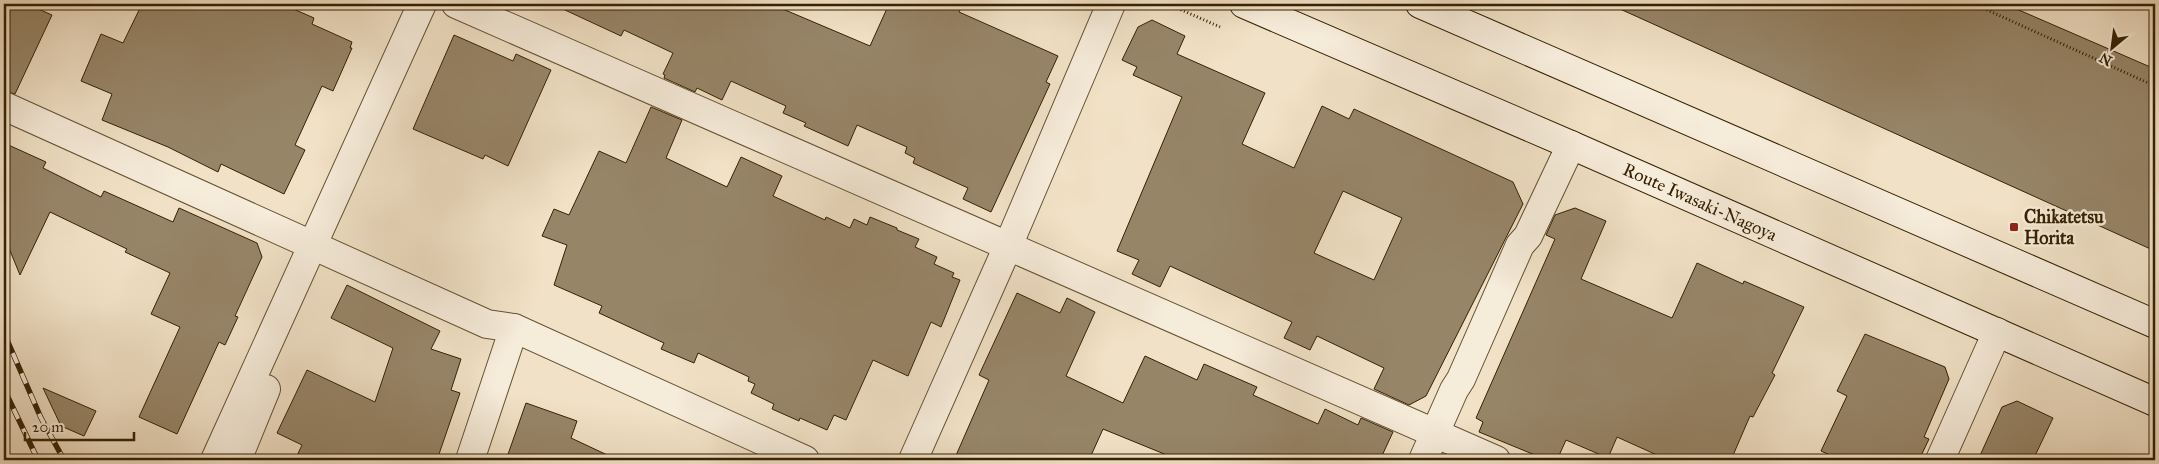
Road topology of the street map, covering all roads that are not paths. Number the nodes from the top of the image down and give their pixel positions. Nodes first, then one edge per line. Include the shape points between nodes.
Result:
1 (422, 4) edge
2 (456, 4) edge
3 (1111, 4) edge
4 (1244, 4) edge
5 (1420, 4) edge
6 (4, 106) edge
7 (1570, 145) junction
8 (313, 244) junction
9 (1008, 246) junction
10 (286, 302) junction
11 (2155, 324) edge
12 (514, 328) junction
13 (1997, 332) junction
14 (2155, 402) edge
15 (1435, 434) junction
16 (214, 460) edge
17 (237, 460) edge
18 (470, 460) edge
19 (805, 460) edge
20 (913, 460) edge
21 (1423, 460) edge
22 (1496, 460) edge
23 (1940, 460) edge

1 - 8 street
2 - 9 street
3 - 9 street
4 - 7 street, Route Iwasaki-Nagoya
5 - 11 street
6 - 8 street
7 - 13 street, Route Iwasaki-Nagoya
7 - 15 street via 1528,236 1520,245
8 - 10 street
8 - 12 street via 488,324
9 - 15 street
9 - 20 street
10 - 16 street
10 - 17 street via 266,392
12 - 18 street
12 - 19 street
13 - 14 street, Route Iwasaki-Nagoya
13 - 23 street
15 - 21 street
15 - 22 street

